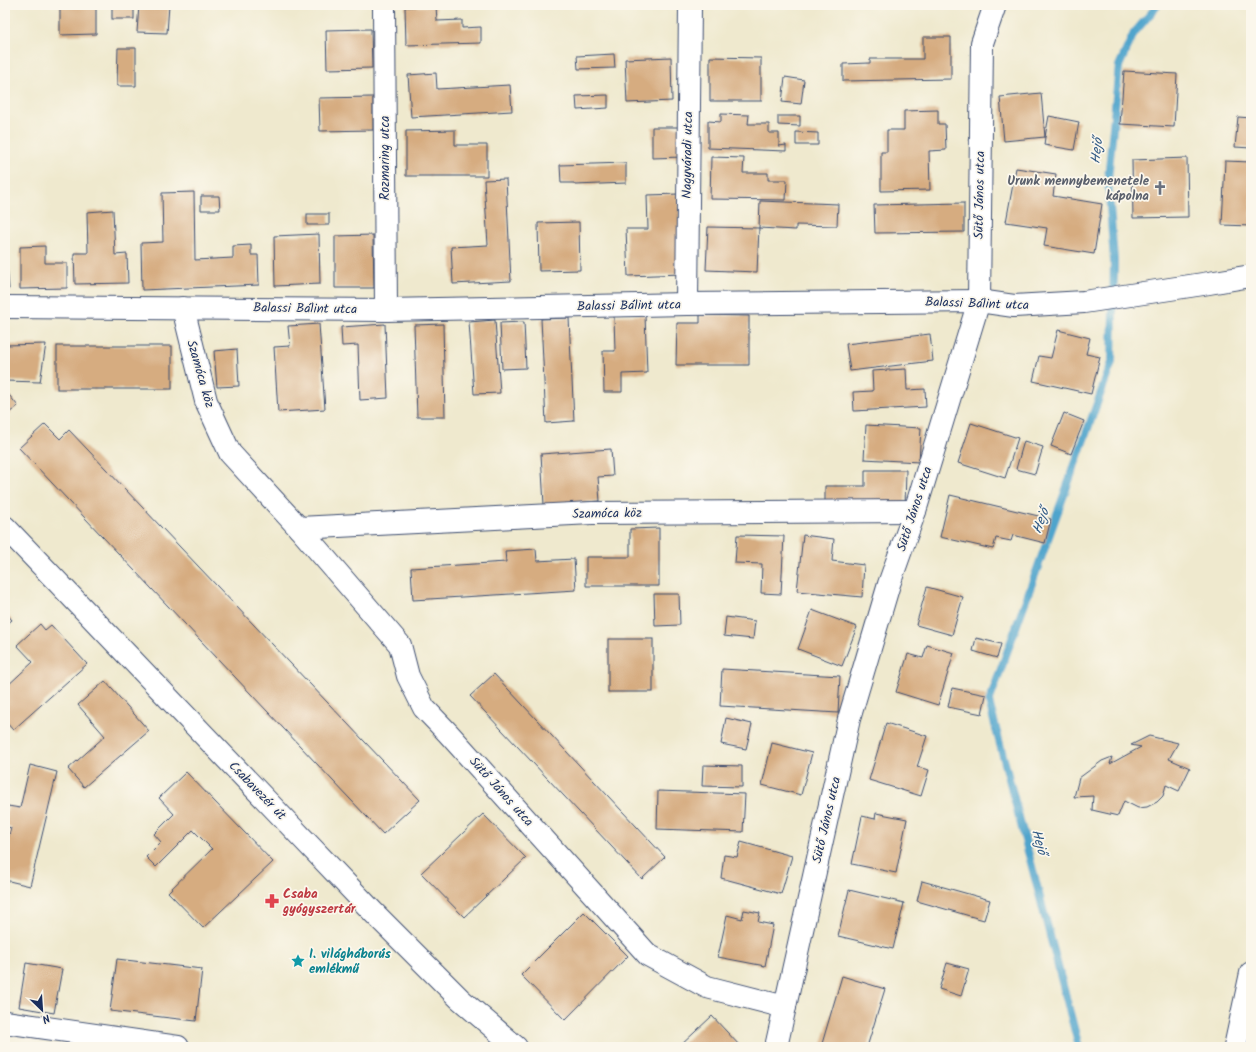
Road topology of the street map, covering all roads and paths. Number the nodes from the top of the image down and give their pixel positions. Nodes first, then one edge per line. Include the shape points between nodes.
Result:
1 (384, 5) edge
2 (690, 5) edge
3 (995, 5) edge
4 (1251, 276) edge
5 (979, 301) junction
6 (687, 304) junction
7 (5, 307) edge
8 (183, 308) junction
9 (386, 310) junction
10 (915, 512) junction
11 (5, 526) edge
12 (299, 528) junction
13 (448, 733) joint
14 (1251, 973) edge
15 (785, 1007) junction
16 (5, 1022) edge
17 (178, 1047) edge
18 (516, 1047) edge
19 (776, 1047) edge
20 (1235, 1047) edge

1 - 9 street, Rozmaring utca
2 - 6 street, Nagyváradi utca
3 - 5 street, Sütő János utca via 982,43
4 - 5 street, Balassi Bálint utca via 1084,302 1014,306
5 - 6 street, Balassi Bálint utca
5 - 10 street, Sütő János utca
6 - 9 street, Balassi Bálint utca
7 - 8 street, Balassi Bálint utca
8 - 9 street, Balassi Bálint utca
8 - 12 street, Szamóca köz via 206,401 230,452
10 - 12 street, Szamóca köz via 592,513
10 - 15 street, Sütő János utca via 889,584 849,720
11 - 18 street, Csabavezér út via 374,913 460,999
12 - 13 street, Szamóca köz via 400,645 408,676 424,708
13 - 15 street, Sütő János utca via 648,955 708,987
14 - 20 street
15 - 19 street, Sütő János utca
16 - 17 street

